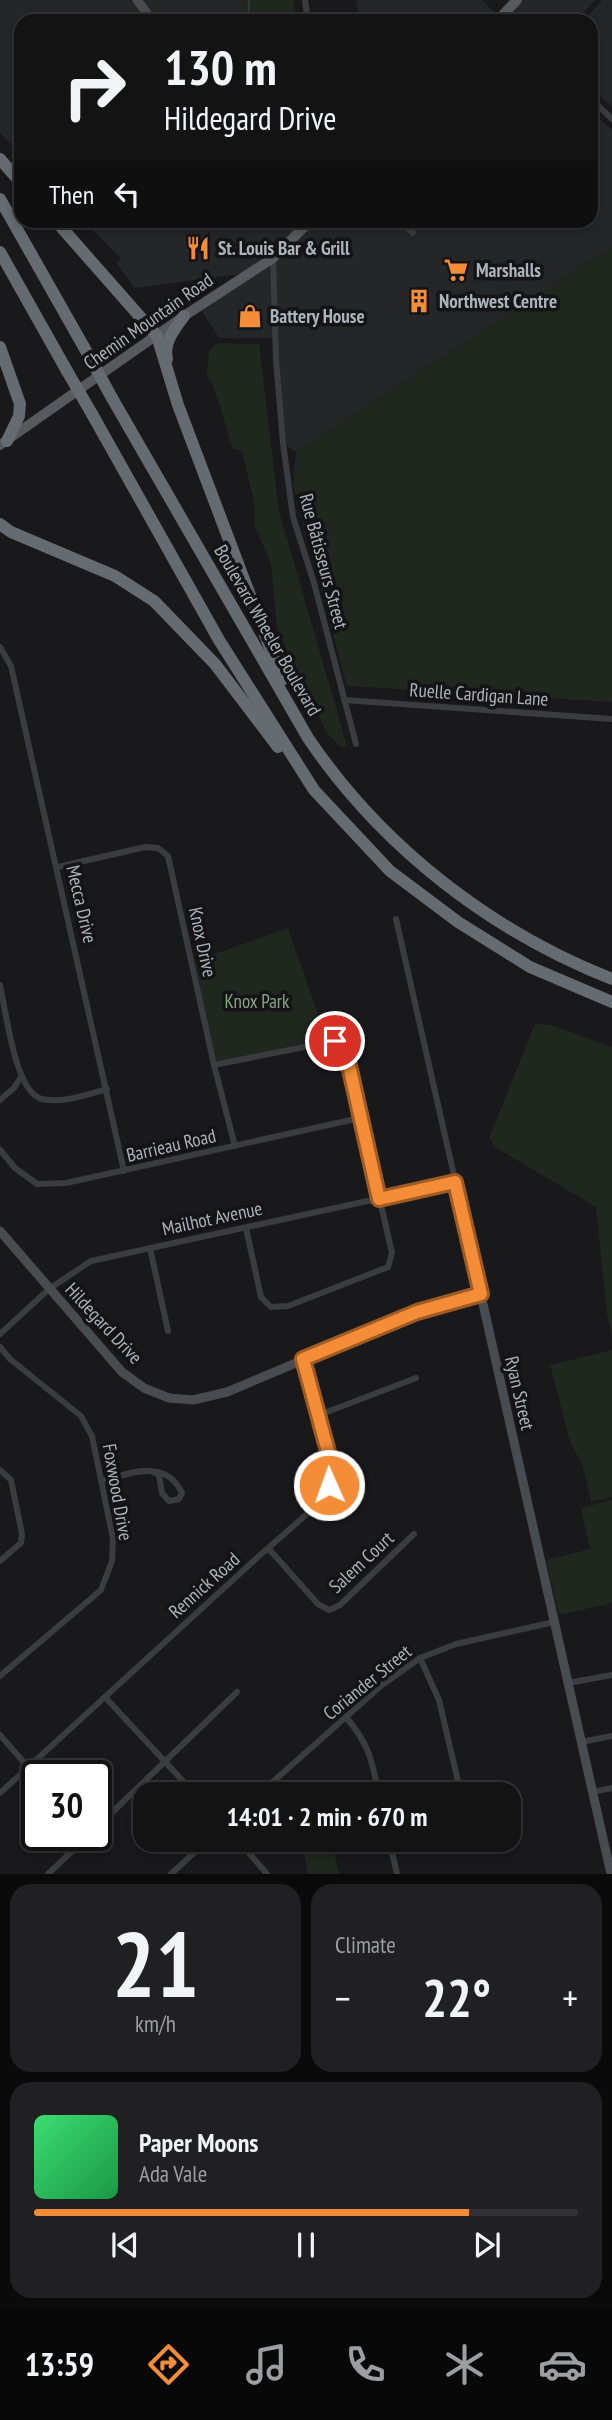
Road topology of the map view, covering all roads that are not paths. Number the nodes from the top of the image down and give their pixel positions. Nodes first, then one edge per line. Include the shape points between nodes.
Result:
1 (137, 0) edge
2 (517, 0) edge
3 (148, 14) edge
4 (505, 14) edge
5 (598, 105) edge
6 (612, 118) edge
7 (0, 159) edge
8 (14, 175) edge
9 (0, 199) edge
10 (14, 224) edge
11 (16, 228) edge
12 (62, 228) edge
13 (303, 228) edge
14 (408, 228) edge
15 (413, 233) dead end
16 (0, 252) edge
17 (273, 258) junction
18 (184, 316) junction
19 (157, 336) junction
20 (0, 347) edge
21 (186, 423) junction
22 (3, 443) edge
23 (0, 524) edge
24 (0, 647) edge
25 (344, 700) junction
26 (612, 719) edge
27 (356, 744) dead end
28 (324, 762) junction
29 (314, 790) junction
30 (58, 867) junction
31 (396, 919) dead end
32 (612, 979) edge
33 (0, 985) edge
34 (612, 1002) edge
35 (214, 1066) junction
36 (21, 1077) junction
37 (107, 1089) junction
38 (0, 1100) edge
39 (360, 1118) junction
40 (235, 1146) junction
41 (0, 1150) edge
42 (124, 1171) junction
43 (455, 1182) junction
44 (379, 1199) junction
45 (246, 1228) junction
46 (0, 1231) edge
47 (150, 1248) junction
48 (49, 1289) junction
49 (481, 1294) junction
50 (168, 1331) dead end
51 (0, 1334) edge
52 (0, 1347) edge
53 (303, 1359) junction
54 (416, 1378) dead end
55 (319, 1415) junction
56 (0, 1470) edge
57 (151, 1471) junction
58 (102, 1481) junction
59 (414, 1534) dead end
60 (269, 1549) junction
61 (0, 1562) edge
62 (554, 1622) junction
63 (420, 1658) junction
64 (612, 1675) edge
65 (0, 1676) edge
66 (568, 1683) junction
67 (237, 1692) dead end
68 (104, 1697) junction
69 (346, 1717) junction
70 (0, 1735) edge
71 (612, 1736) edge
72 (581, 1741) junction
73 (22, 1760) edge
74 (36, 1760) edge
75 (165, 1761) junction
76 (21, 1774) edge
77 (184, 1782) edge
78 (273, 1782) edge
79 (376, 1782) edge
80 (458, 1782) edge
81 (612, 1788) edge
82 (593, 1792) junction
83 (0, 1794) edge
84 (112, 1812) edge
85 (608, 1839) edge
86 (72, 1851) edge
87 (195, 1852) edge
88 (248, 1852) edge
89 (392, 1852) edge
90 (48, 1874) edge
91 (171, 1874) edge
92 (267, 1874) edge
93 (397, 1874) edge
94 (611, 1874) edge

1 - 3 street
2 - 4 main road
5 - 6 street
7 - 8 highway
9 - 10 highway, Boulevard Wheeler Boulevard, bridge
11 - 28 highway, Boulevard Wheeler Boulevard, bridge
12 - 19 highway
13 - 17 main road, Chemin Mountain Road
14 - 15 street
16 - 29 highway, bridge via 219,640
17 - 18 main road, Chemin Mountain Road
17 - 25 street, Rue Bâtisseurs Street via 277,374 293,517
18 - 19 main road, Chemin Mountain Road
18 - 21 highway via 170,336 166,354
19 - 21 highway
19 - 22 main road, Chemin Mountain Road
20 - 22 highway via 20,404 19,416
21 - 28 highway via 281,677
23 - 29 highway via 115,576 155,601 215,664
24 - 30 street, Mecca Drive via 11,666
25 - 26 street, Ruelle Cardigan Lane
25 - 27 street, Rue Bâtisseurs Street
28 - 32 highway, Boulevard Wheeler Boulevard via 383,830 441,880 535,942
29 - 34 highway via 390,871 458,922 530,967
30 - 35 street, Knox Drive via 145,847 158,848 168,856
30 - 37 street, Mecca Drive
31 - 43 street, Ryan Street
33 - 36 street
35 - 39 street via 335,1041 346,1052
35 - 40 street, Knox Drive
36 - 37 street via 30,1093 43,1099 74,1098
36 - 38 street
37 - 42 street, Mecca Drive
39 - 40 street, Barrieau Road
39 - 44 street
40 - 42 street, Barrieau Road
41 - 42 street, Barrieau Road via 37,1184
43 - 44 street, Mailhot Avenue
43 - 49 street, Ryan Street
44 - 45 street, Mailhot Avenue
44 - 45 street via 392,1253 388,1267 288,1306 271,1307 261,1297
45 - 47 street, Mailhot Avenue
46 - 48 street, Hildegard Drive
47 - 48 street, Mailhot Avenue via 90,1261
47 - 50 street
48 - 51 street, Mailhot Avenue
48 - 53 street, Hildegard Drive via 122,1373 169,1398 193,1400 228,1392
49 - 53 street, Hildegard Drive via 417,1312
49 - 62 street, Ryan Street
52 - 58 street, Foxwood Drive via 80,1416 92,1436
53 - 55 street, Rennick Road
54 - 55 street
55 - 60 street, Rennick Road via 330,1459 329,1485 323,1500
56 - 61 street via 11,1480 22,1534 21,1543
57 - 57 street via 159,1475 162,1493 169,1501 179,1499 182,1493 177,1482
57 - 58 street
58 - 65 street, Foxwood Drive via 113,1539 112,1561 101,1590
59 - 60 street, Salem Court via 340,1605 329,1609 318,1604
60 - 68 street, Rennick Road
62 - 63 street, Coriander Street via 456,1644
62 - 66 street, Ryan Street
63 - 69 street, Coriander Street
63 - 80 street via 439,1700
64 - 66 street
66 - 72 street, Ryan Street
67 - 75 street
68 - 74 street, Rennick Road
68 - 75 street
69 - 78 street, Coriander Street
69 - 79 street via 363,1738
70 - 73 street
71 - 72 street
72 - 82 street, Ryan Street
75 - 77 street
75 - 84 street
76 - 83 street, Rennick Road
81 - 82 street
82 - 85 street, Ryan Street
85 - 94 street, Ryan Street
86 - 90 street
87 - 91 street
88 - 92 street
89 - 93 street

